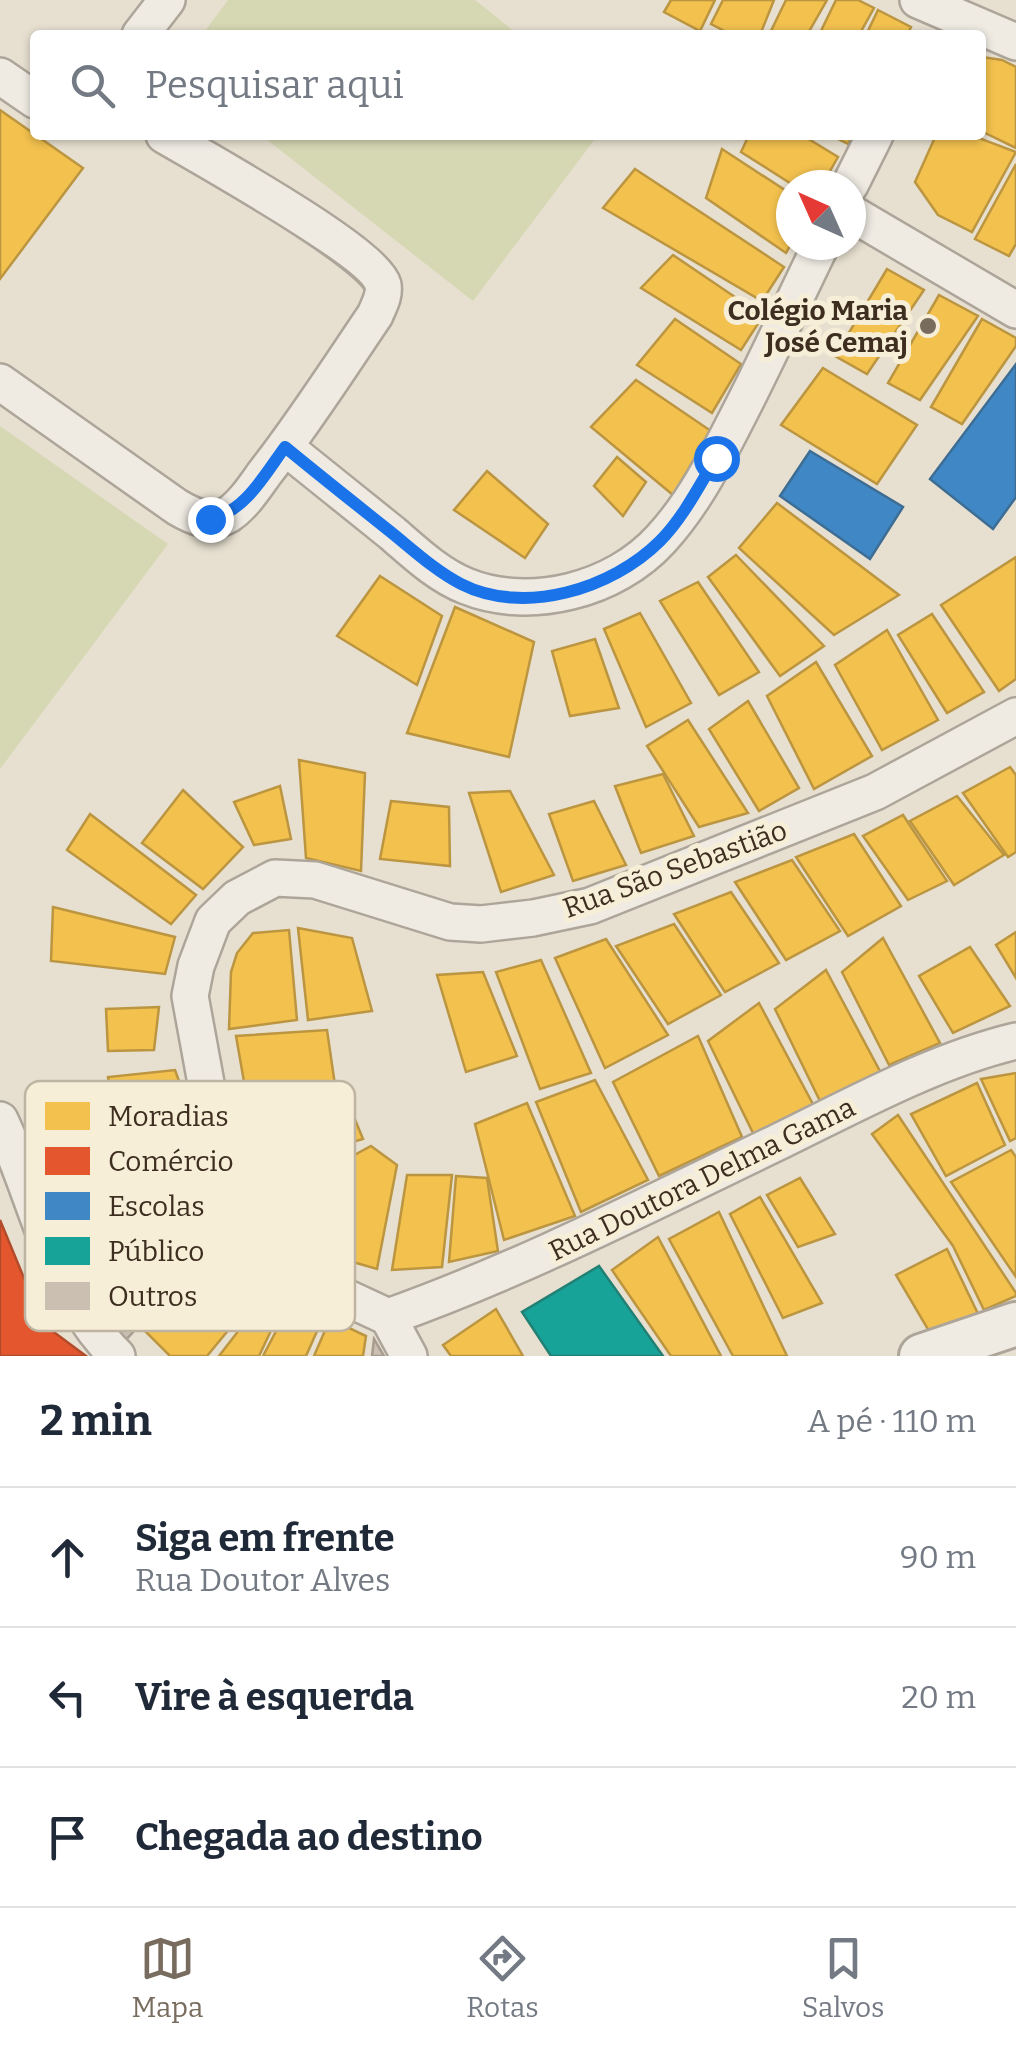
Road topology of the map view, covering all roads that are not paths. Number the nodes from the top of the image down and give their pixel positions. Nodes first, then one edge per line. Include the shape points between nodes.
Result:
1 (168, 0) edge
2 (927, 15) edge
3 (144, 30) edge
4 (976, 30) edge
5 (986, 33) edge
6 (1016, 42) edge
7 (0, 76) edge
8 (30, 97) edge
9 (172, 140) edge
10 (872, 140) edge
11 (857, 170) edge
12 (866, 221) edge
13 (813, 260) edge
14 (1016, 310) edge
15 (0, 382) edge
16 (285, 447) junction
17 (1016, 716) edge
18 (1016, 1041) edge
19 (206, 1081) edge
20 (0, 1120) edge
21 (25, 1184) edge
22 (355, 1302) edge
23 (388, 1317) junction
24 (1016, 1324) edge
25 (91, 1331) edge
26 (116, 1356) edge
27 (409, 1356) edge
28 (921, 1356) edge

1 - 3 street
2 - 4 street
5 - 6 street
7 - 8 street
9 - 16 street via 342,244 382,282 375,314
10 - 11 street
12 - 14 street
13 - 16 street via 689,502 660,541 619,573 582,589 499,596 464,585
15 - 16 street via 192,516 226,516
17 - 19 street, Rua São Sebastião via 875,792 590,906 516,920 450,922 315,880 275,878 237,898 214,921 196,966 190,996
18 - 23 street, Rua Doutora Delma Gama via 976,1050 531,1262
20 - 21 street
22 - 23 street, Rua São Sebastião
23 - 27 street
24 - 28 street
25 - 26 street

